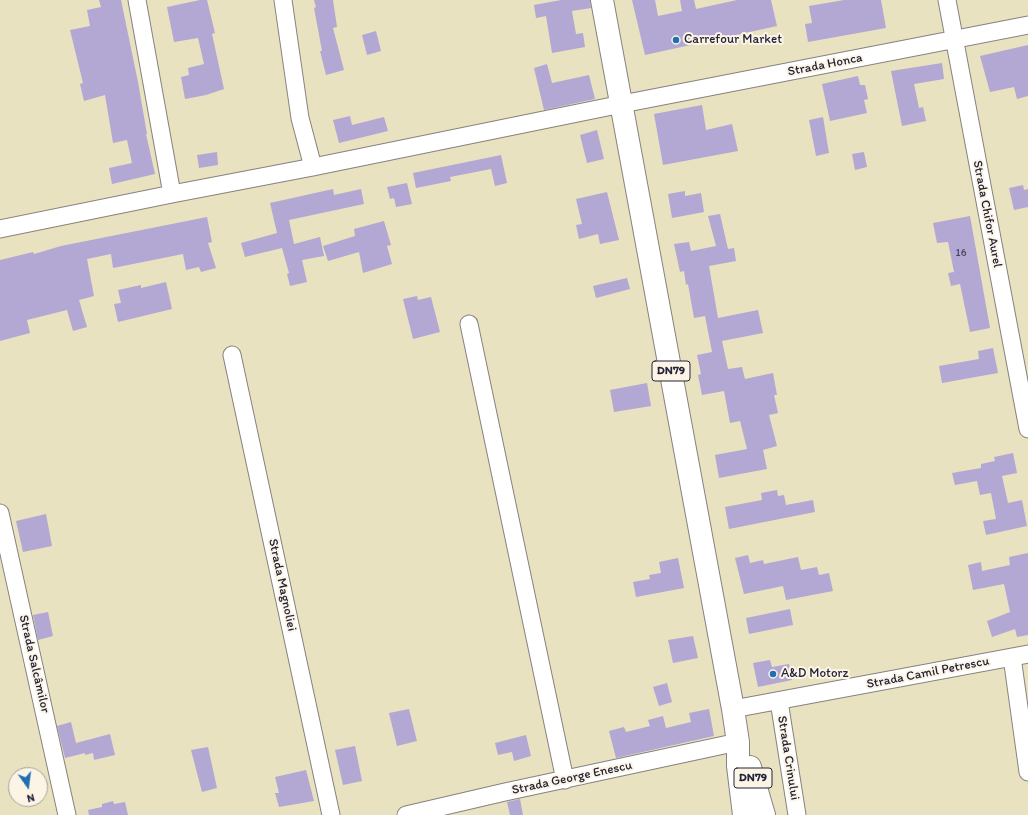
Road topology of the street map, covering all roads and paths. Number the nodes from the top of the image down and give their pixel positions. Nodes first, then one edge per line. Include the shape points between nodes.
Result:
1 (137, 0) edge
2 (283, 0) edge
3 (602, 0) edge
4 (947, 0) edge
5 (1028, 25) edge
6 (954, 40) junction
7 (622, 104) junction
8 (313, 167) junction
9 (172, 194) junction
10 (0, 229) edge
11 (469, 324) dead end
12 (232, 355) dead end
13 (1028, 428) edge
14 (0, 513) edge
15 (1020, 655) edge
16 (779, 701) junction
17 (733, 709) junction
18 (738, 742) junction
19 (1028, 772) edge
20 (565, 780) junction
21 (433, 812) edge
22 (68, 815) edge
23 (332, 815) edge
24 (406, 815) edge
25 (744, 815) edge
26 (764, 815) edge
27 (797, 815) edge

1 - 9 street
2 - 8 street via 300,118
3 - 7 highway, DN79
4 - 6 street, Strada Chifor Aurel
5 - 6 street, Strada Honca
6 - 7 street, Strada Honca
6 - 13 street, Strada Chifor Aurel
7 - 8 street, Strada Honca
7 - 17 highway, DN79
8 - 9 street, Strada Honca
9 - 10 street, Strada Honca
11 - 20 street
12 - 23 street, Strada Magnoliei
14 - 22 street, Strada Salcâmilor
15 - 16 street, Strada Camil Petrescu
15 - 19 street
16 - 17 street, Strada Camil Petrescu
16 - 27 street, Strada Crinului
17 - 18 highway, DN79
18 - 20 street, Strada George Enescu
18 - 25 highway, DN79
18 - 26 highway, DN79 via 748,763
20 - 21 street, Strada George Enescu
21 - 24 street, Strada George Enescu

